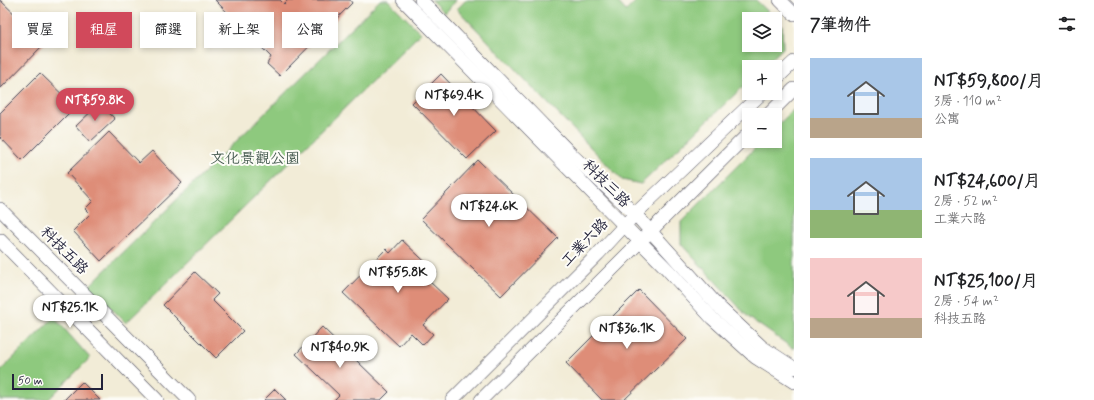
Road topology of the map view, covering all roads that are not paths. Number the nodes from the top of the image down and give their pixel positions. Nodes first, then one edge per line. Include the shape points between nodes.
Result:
1 (403, 0) edge
2 (421, 0) edge
3 (780, 0) edge
4 (794, 14) edge
5 (794, 62) edge
6 (782, 73) edge
7 (794, 89) edge
8 (755, 100) edge
9 (775, 108) edge
10 (742, 140) edge
11 (0, 209) edge
12 (635, 214) junction
13 (624, 225) junction
14 (651, 230) junction
15 (0, 240) edge
16 (640, 242) junction
17 (794, 368) edge
18 (794, 382) edge
19 (157, 400) edge
20 (189, 400) edge
21 (452, 400) edge
22 (481, 400) edge

1 - 13 street, 科技三路
2 - 12 street, 科技三路 via 572,155
3 - 4 street
5 - 6 street
7 - 9 street
8 - 12 street, 工業六路
10 - 14 street
11 - 20 street, 科技五路
12 - 13 street, 工業六路
12 - 14 street, 科技三路
13 - 16 street, 科技三路
13 - 21 street, 工業六路
14 - 16 street
14 - 17 street, 科技三路 via 720,308 762,347
15 - 19 street
16 - 18 street, 科技三路 via 712,318 749,352
16 - 22 street

